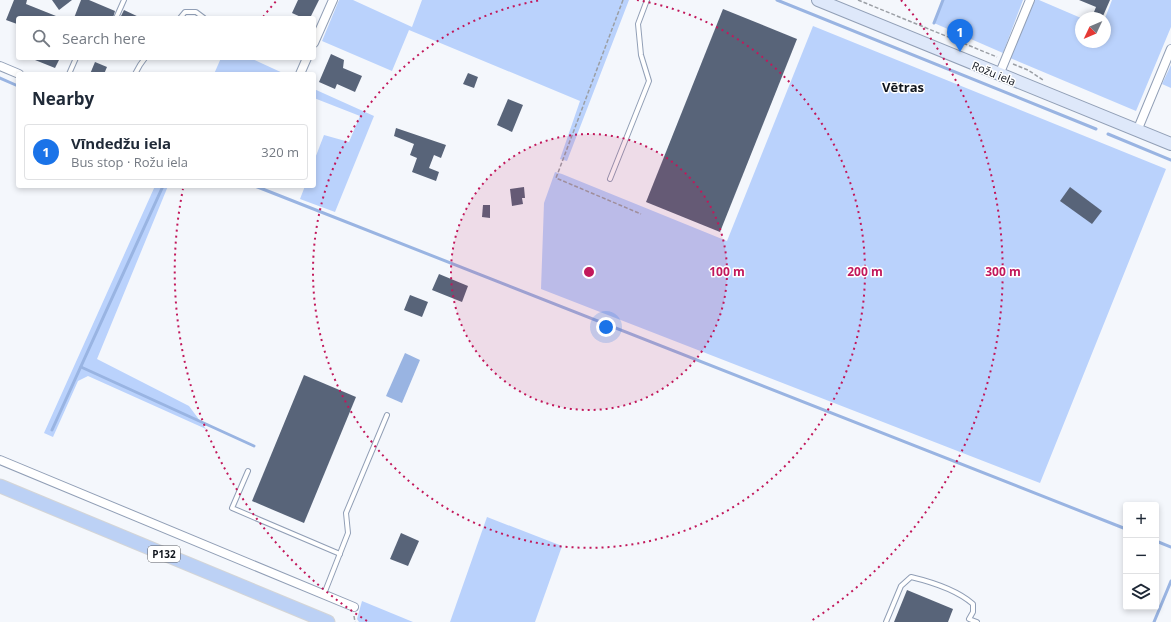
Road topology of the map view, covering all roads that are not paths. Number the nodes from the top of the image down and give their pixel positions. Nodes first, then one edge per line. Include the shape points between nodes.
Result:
1 (124, 0) edge
2 (333, 0) edge
3 (647, 0) edge
4 (818, 0) edge
5 (1030, 0) edge
6 (117, 16) edge
7 (182, 16) edge
8 (201, 16) edge
9 (316, 38) edge
10 (1171, 49) edge
11 (75, 60) edge
12 (144, 60) edge
13 (306, 60) edge
14 (0, 66) edge
15 (70, 72) edge
16 (136, 72) edge
17 (301, 72) edge
18 (16, 73) edge
19 (999, 75) junction
20 (1137, 131) junction
21 (1171, 144) edge
22 (610, 179) dead end
23 (387, 415) dead end
24 (0, 460) edge
25 (248, 471) dead end
26 (0, 486) edge
27 (340, 554) junction
28 (324, 595) junction
29 (354, 608) dead end
30 (328, 622) edge
31 (886, 622) edge
32 (977, 622) edge

1 - 6 lane
2 - 9 street
3 - 22 lane via 638,24 641,54 650,82
4 - 19 street, Rožu iela
5 - 19 street
7 - 8 lane via 185,12 196,12
10 - 20 street
11 - 15 lane
12 - 16 lane
13 - 17 street
14 - 18 street
19 - 20 street, Rožu iela
20 - 21 street, Rožu iela
23 - 27 lane via 346,513 348,533
24 - 28 street
25 - 27 lane via 232,508
26 - 30 main road, P132
27 - 28 lane
28 - 29 street
31 - 32 lane via 901,586 911,577 928,581 965,597 973,604 973,612 969,619

